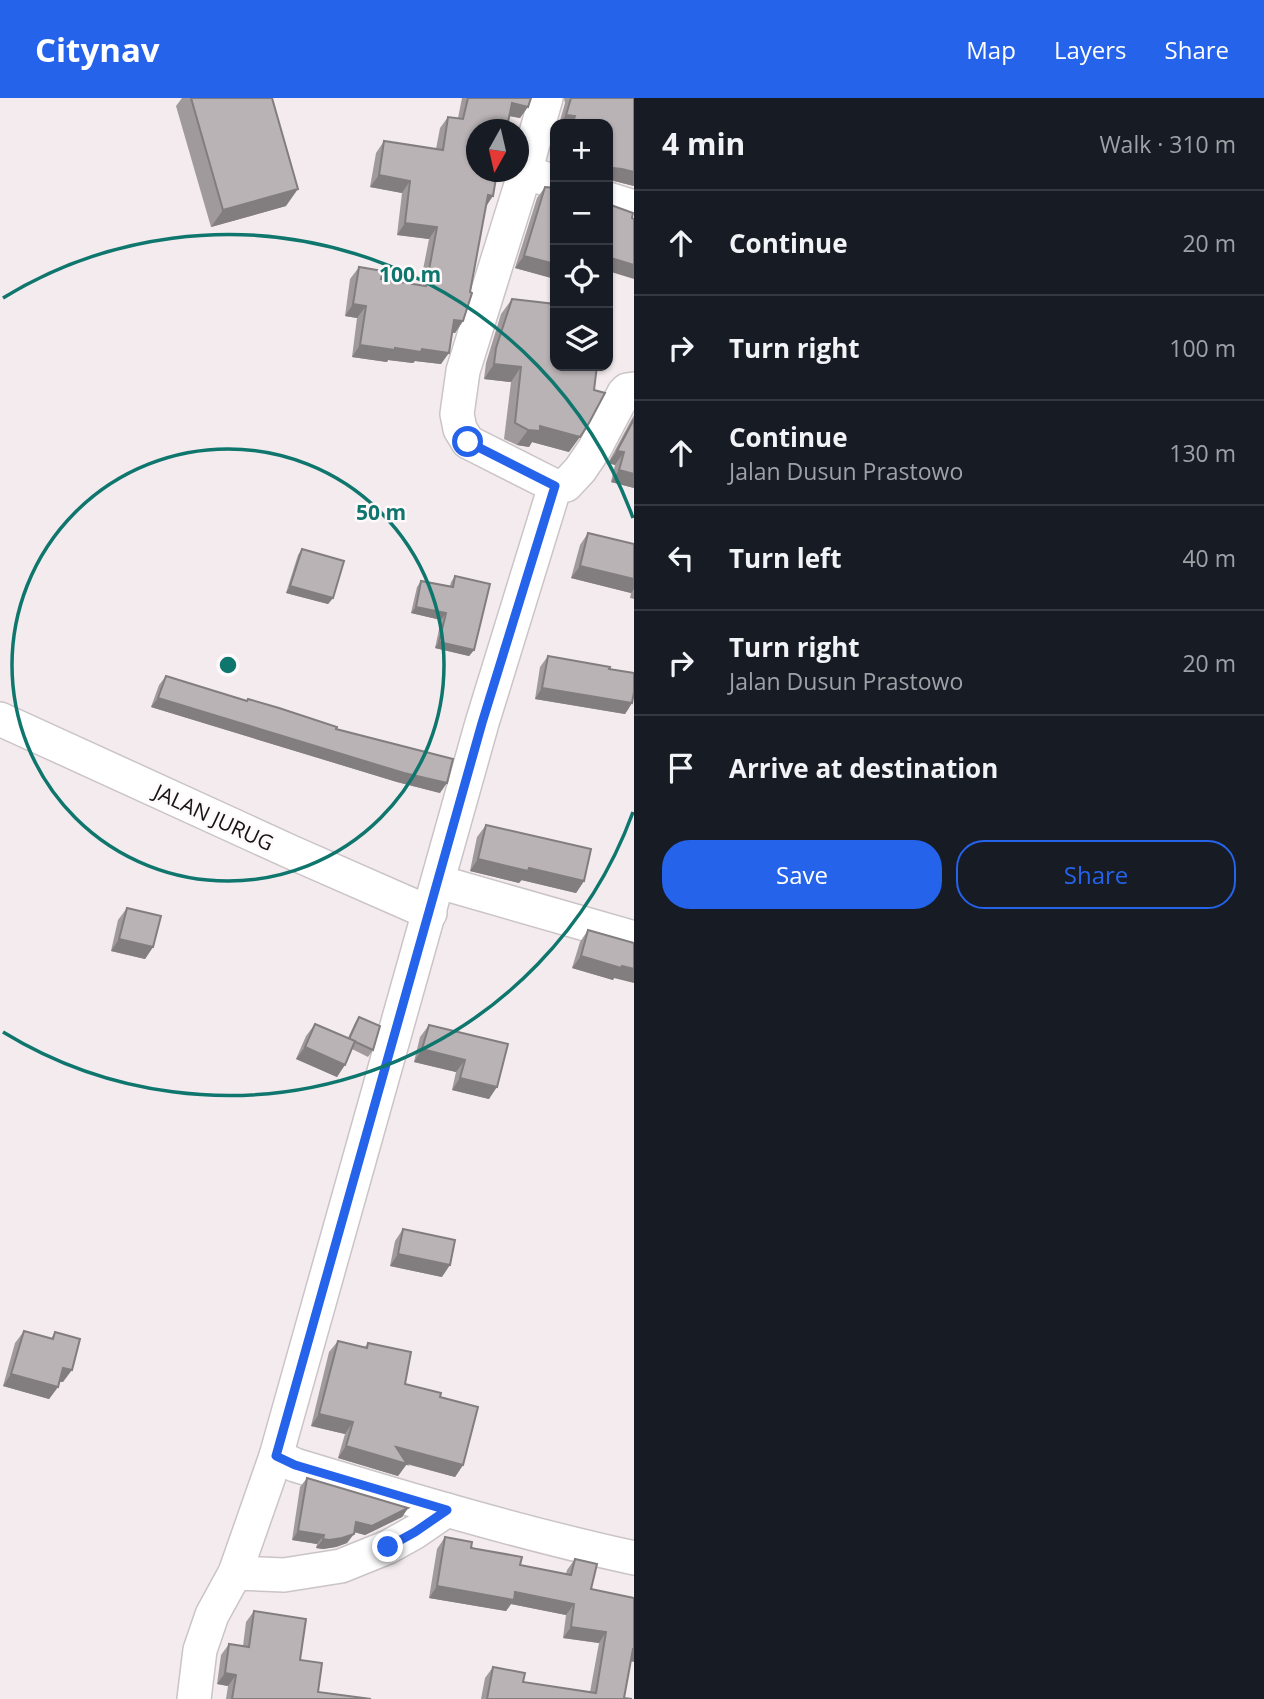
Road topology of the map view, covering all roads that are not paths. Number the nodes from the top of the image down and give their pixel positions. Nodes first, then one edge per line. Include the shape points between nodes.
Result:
1 (546, 98) edge
2 (540, 177) edge
3 (613, 201) edge
4 (634, 207) edge
5 (634, 389) edge
6 (555, 486) junction
7 (0, 719) edge
8 (439, 882) junction
9 (430, 913) junction
10 (634, 937) edge
11 (276, 1456) junction
12 (447, 1510) junction
13 (634, 1558) edge
14 (235, 1573) junction
15 (194, 1699) edge

1 - 2 street
2 - 6 street via 463,371 457,414 468,442
3 - 4 street
5 - 6 street via 624,393 580,470 566,485
6 - 8 street
7 - 9 street, JALAN JURUG
8 - 9 street
8 - 10 street
9 - 11 street
11 - 12 street
11 - 14 street
12 - 13 street
12 - 14 street via 388,1547 341,1566 284,1575
14 - 15 street via 212,1615 200,1650

